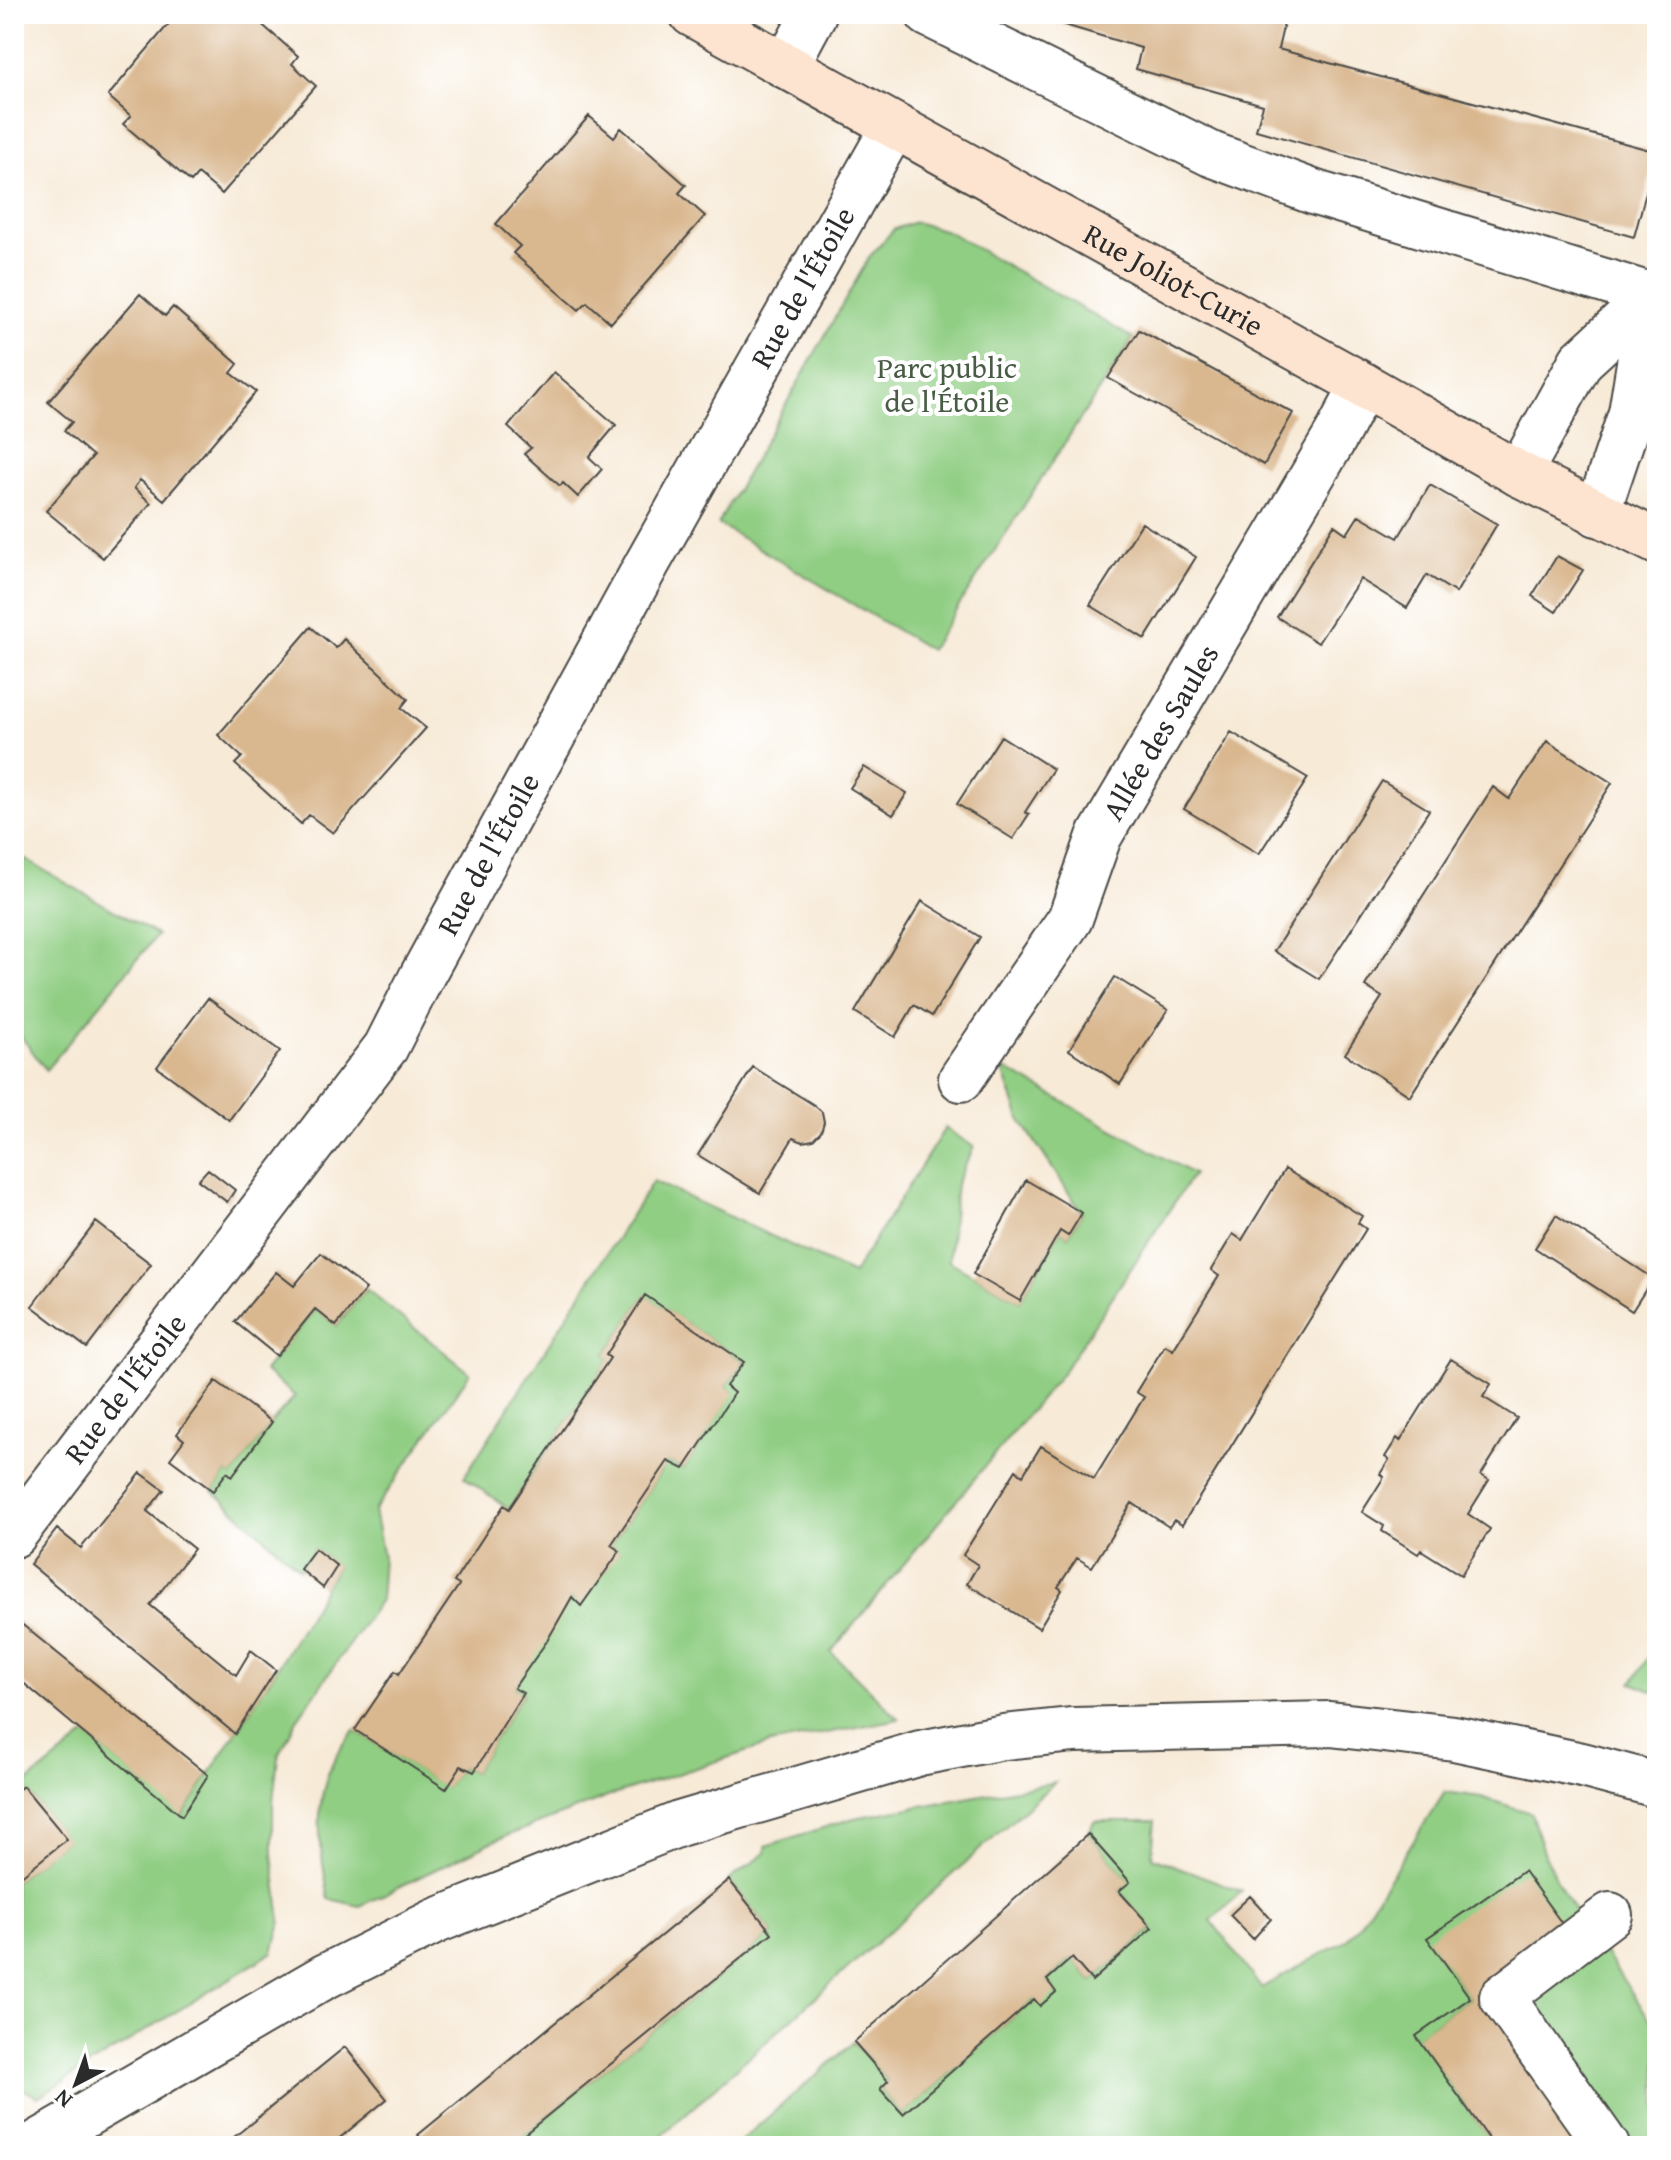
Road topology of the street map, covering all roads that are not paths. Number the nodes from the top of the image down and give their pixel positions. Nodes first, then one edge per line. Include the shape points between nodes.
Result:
1 (692, 14) edge
2 (814, 14) edge
3 (928, 14) edge
4 (786, 66) junction
5 (894, 126) junction
6 (1654, 293) edge
7 (1363, 385) junction
8 (1519, 474) junction
9 (1597, 514) junction
10 (1657, 542) edge
11 (961, 1079) dead end
12 (14, 1535) edge
13 (1657, 1785) edge
14 (1610, 1915) dead end
15 (32, 2146) edge
16 (1607, 2146) edge

1 - 4 main road, Rue Joliot-Curie
2 - 4 street
3 - 6 street via 1211,154 1316,193
4 - 5 main road, Rue Joliot-Curie
5 - 7 main road, Rue Joliot-Curie
5 - 12 street, Rue de l'Étoile via 655,550 386,1047
6 - 8 street via 1581,361
6 - 9 street via 1631,413
7 - 8 main road, Rue Joliot-Curie
7 - 11 street, Allée des Saules via 1099,837 1070,919
8 - 9 main road, Rue Joliot-Curie
9 - 10 main road, Rue Joliot-Curie
13 - 15 street via 1454,1738 1330,1724 1073,1730 920,1753 679,1824 436,1921 324,1977
14 - 16 street via 1502,1997

